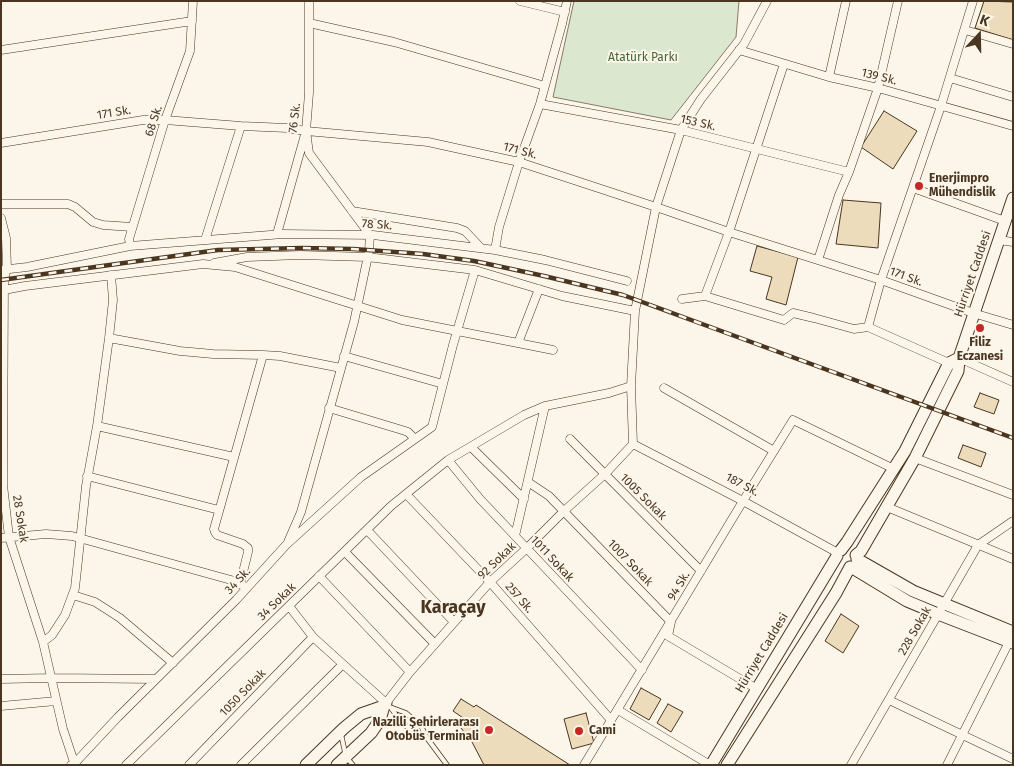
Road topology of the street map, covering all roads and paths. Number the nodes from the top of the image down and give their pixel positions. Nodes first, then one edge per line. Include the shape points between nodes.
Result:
1 (193, 1) edge
2 (309, 1) edge
3 (520, 1) edge
4 (567, 1) edge
5 (767, 1) edge
6 (846, 1) edge
7 (898, 1) edge
8 (973, 1) edge
9 (565, 12) junction
10 (192, 20) junction
11 (309, 23) junction
12 (964, 30) junction
13 (1013, 44) edge
14 (1, 50) edge
15 (739, 50) junction
16 (784, 64) junction
17 (829, 77) junction
18 (950, 78) junction
19 (545, 86) junction
20 (878, 88) junction
21 (1013, 97) edge
22 (540, 104) junction
23 (942, 106) junction
24 (165, 120) junction
25 (242, 126) junction
26 (1013, 126) edge
27 (681, 130) junction
28 (306, 131) junction
29 (1, 143) edge
30 (756, 148) junction
31 (520, 162) junction
32 (849, 172) junction
33 (913, 188) junction
34 (1013, 198) edge
35 (1, 204) edge
36 (656, 207) junction
37 (352, 211) junction
38 (1, 218) edge
39 (1005, 222) junction
40 (132, 226) junction
41 (729, 232) junction
42 (277, 234) junction
43 (370, 235) junction
44 (205, 240) junction
45 (999, 240) junction
46 (1013, 242) edge
47 (130, 246) junction
48 (481, 248) junction
49 (495, 250) junction
50 (368, 257) junction
51 (818, 260) junction
52 (203, 264) junction
53 (4, 270) edge
54 (475, 270) junction
55 (111, 275) junction
56 (881, 280) junction
57 (627, 282) dead end
58 (539, 289) junction
59 (4, 290) junction
60 (705, 296) junction
61 (682, 299) dead end
62 (357, 305) junction
63 (635, 311) junction
64 (974, 313) junction
65 (1013, 325) edge
66 (868, 327) junction
67 (457, 331) junction
68 (109, 338) junction
69 (518, 343) junction
70 (553, 350) dead end
71 (263, 355) junction
72 (344, 356) junction
73 (954, 361) junction
74 (340, 368) junction
75 (2, 376) edge
76 (1013, 382) edge
77 (443, 384) junction
78 (631, 386) junction
79 (664, 388) dead end
80 (545, 406) junction
81 (329, 408) junction
82 (2, 414) edge
83 (97, 426) junction
84 (415, 439) junction
85 (570, 439) dead end
86 (633, 444) junction
87 (471, 447) junction
88 (774, 450) junction
89 (234, 456) junction
90 (914, 458) junction
91 (448, 460) junction
92 (2, 461) edge
93 (894, 468) junction
94 (605, 474) junction
95 (87, 476) junction
96 (528, 482) junction
97 (406, 494) junction
98 (1013, 495) edge
99 (524, 499) junction
100 (743, 501) junction
101 (887, 507) junction
102 (219, 510) junction
103 (564, 510) junction
104 (1013, 521) edge
105 (367, 530) junction
106 (515, 536) junction
107 (5, 537) edge
108 (80, 538) junction
109 (286, 545) junction
110 (978, 545) junction
111 (527, 548) junction
112 (345, 552) junction
113 (839, 553) junction
114 (1013, 559) edge
115 (853, 562) junction
116 (701, 571) junction
117 (320, 576) junction
118 (490, 582) junction
119 (244, 586) junction
120 (73, 595) junction
121 (944, 604) junction
122 (289, 606) junction
123 (938, 614) junction
124 (454, 622) junction
125 (671, 622) junction
126 (314, 637) junction
127 (1012, 639) edge
128 (43, 642) junction
129 (435, 644) junction
130 (173, 663) junction
131 (342, 665) junction
132 (642, 670) junction
133 (410, 672) junction
134 (51, 678) junction
135 (1, 679) edge
136 (156, 680) junction
137 (757, 689) junction
138 (889, 700) junction
139 (56, 701) junction
140 (387, 705) junction
141 (1, 706) edge
142 (618, 710) junction
143 (611, 720) junction
144 (340, 732) junction
145 (962, 735) junction
146 (427, 738) junction
147 (1013, 759) edge
148 (350, 761) edge
149 (73, 764) edge
150 (126, 765) edge
151 (189, 765) edge
152 (241, 765) edge
153 (306, 765) edge
154 (337, 765) edge
155 (447, 765) edge
156 (584, 765) edge
157 (710, 765) edge
158 (727, 765) edge
159 (851, 765) edge
160 (947, 765) edge

1 - 10 street, 68 Sk.
2 - 11 street, 76 Sk.
3 - 9 street
4 - 9 street
5 - 15 street
6 - 17 street
7 - 20 street
8 - 12 street
9 - 19 street
10 - 14 street
10 - 24 street, 68 Sk. via 190,52
11 - 19 street via 394,42
11 - 28 street, 76 Sk.
12 - 13 street
12 - 18 street
15 - 16 street, 139 Sk.
15 - 27 street
16 - 17 street, 139 Sk.
16 - 30 street
17 - 20 street, 139 Sk.
18 - 21 street
18 - 23 street
19 - 22 street
20 - 23 street, 139 Sk.
20 - 32 street
22 - 27 street, 153 Sk.
22 - 31 street
23 - 26 street, 139 Sk.
23 - 33 street
24 - 25 street, 171 Sk.
24 - 29 street, 171 Sk. via 143,120
24 - 40 street, 68 Sk.
25 - 28 street, 171 Sk.
25 - 44 street
27 - 30 street, 153 Sk.
27 - 36 street
28 - 31 street, 171 Sk. via 428,142
28 - 37 street via 309,153
28 - 42 street, 76 Sk.
30 - 32 street, 153 Sk.
30 - 41 street
31 - 36 street, 171 Sk.
31 - 49 street via 499,226
32 - 51 street
33 - 39 street
33 - 56 street
34 - 39 main road, Hürriyet Caddesi
35 - 40 street via 68,204 93,222
36 - 41 street, 171 Sk.
36 - 63 street
37 - 43 street
37 - 48 street via 457,228 466,231
38 - 53 street, 28 Sokak via 6,238
39 - 45 main road, Hürriyet Caddesi
40 - 47 street, 68 Sk. via 128,239
41 - 51 street, 171 Sk.
41 - 60 street
42 - 43 street, 78 Sk.
42 - 44 street, 78 Sk.
43 - 48 street, 78 Sk.
43 - 50 street
44 - 47 street, 78 Sk.
45 - 46 street
45 - 64 main road, Hürriyet Caddesi
47 - 53 street, 78 Sk.
48 - 49 street, 78 Sk.
49 - 57 street
50 - 52 street via 247,257
50 - 54 street
50 - 62 street
51 - 56 street, 171 Sk.
52 - 55 street
52 - 62 street via 235,267
53 - 59 street, 28 Sokak
54 - 58 street
54 - 67 street
55 - 59 street
55 - 68 street via 113,300
56 - 64 street, 171 Sk.
56 - 66 street
58 - 63 street
58 - 69 street
59 - 75 street, 28 Sokak
60 - 61 street
60 - 66 street via 784,320 793,313 854,329
62 - 67 street via 402,320
62 - 72 street
63 - 78 street
64 - 65 street, 171 Sk.
64 - 73 main road, Hürriyet Caddesi
66 - 73 street
67 - 69 street
67 - 77 street
68 - 71 street via 180,351
68 - 83 street
69 - 70 street
71 - 74 street
71 - 89 street
72 - 74 street
72 - 77 street
73 - 76 street
73 - 90 main road, Hürriyet Caddesi via 958,371
73 - 93 main road, Hürriyet Caddesi
74 - 81 street
75 - 82 street, 28 Sokak
77 - 84 street, 34 Sk. via 432,427
78 - 80 street, 34 Sokak
78 - 86 street
79 - 88 street
80 - 87 street, 34 Sokak
80 - 96 street
81 - 84 street via 408,432
81 - 109 street via 301,512
82 - 92 street, 28 Sokak
83 - 89 street
83 - 95 street
84 - 109 street, 34 Sk. via 361,477
85 - 94 street, 1005 Sokak
86 - 94 street, 92 Sokak
86 - 100 street, 187 Sk.
87 - 91 street, 34 Sokak
87 - 99 street
88 - 93 street, 94 Sk. via 793,420
88 - 100 street, 94 Sk.
89 - 102 street
90 - 98 street
90 - 101 main road, Hürriyet Caddesi
91 - 97 street, 34 Sokak
91 - 106 street, 1011 Sokak
92 - 107 street, 28 Sokak
93 - 113 main road, Hürriyet Caddesi
94 - 103 street, 92 Sokak
94 - 116 street, 1005 Sokak
95 - 102 street
95 - 108 street
96 - 99 street
96 - 103 street, 1007 Sokak
97 - 105 street, 34 Sokak
97 - 118 street, 257 Sk.
99 - 106 street
100 - 113 street, 187 Sk.
100 - 116 street, 94 Sk.
101 - 110 street
101 - 115 main road, Hürriyet Caddesi
102 - 119 street via 214,529 216,534 248,548
103 - 111 street, 92 Sokak
103 - 125 street, 1007 Sokak
104 - 110 street, 228 Sokak
105 - 112 street, 34 Sokak
105 - 124 street
106 - 111 street, 1011 Sokak
107 - 108 street via 46,534
107 - 128 street, 28 Sokak
108 - 119 street
108 - 120 street
109 - 119 street, 34 Sk.
110 - 114 street
110 - 121 street, 228 Sokak
111 - 118 street, 92 Sokak
111 - 132 street, 1011 Sokak
112 - 117 street, 34 Sokak
112 - 129 street
113 - 115 main road via 837,559 843,567
113 - 115 main road via 843,549 855,552
113 - 137 main road, Hürriyet Caddesi
115 - 121 main road
115 - 123 main road via 907,601
115 - 158 main road, Hürriyet Caddesi
116 - 125 street, 94 Sk.
117 - 122 street, 34 Sokak
117 - 133 street
118 - 124 street, 92 Sokak
118 - 143 street, 257 Sk.
119 - 130 street, 34 Sk.
120 - 128 street via 66,615
120 - 130 street via 95,602 114,614
121 - 123 street, 228 Sokak
121 - 127 main road
122 - 126 street
122 - 150 street, 34 Sokak
123 - 127 main road
123 - 138 street, 228 Sokak
124 - 129 street, 92 Sokak
125 - 132 street, 94 Sk.
125 - 137 street, 1007 Sokak via 668,636
126 - 131 street
126 - 151 street, 1050 Sokak
127 - 145 street
128 - 134 street, 28 Sokak
129 - 133 street, 92 Sokak
130 - 136 street, 34 Sk.
131 - 140 street
131 - 152 street
132 - 142 street, 94 Sk.
133 - 140 street, 92 Sokak
134 - 135 street
134 - 136 street
134 - 139 street, 28 Sokak
136 - 149 street, 34 Sk.
137 - 157 main road, Hürriyet Caddesi
138 - 145 street
138 - 159 street, 228 Sokak
139 - 141 street
139 - 149 street, 28 Sokak
140 - 144 main road via 361,714
140 - 146 lane via 401,722
140 - 146 lane via 406,713 421,726
140 - 148 main road via 372,733
142 - 143 street, 94 Sk.
142 - 157 street
143 - 156 street, 94 Sk.
144 - 148 lane
144 - 153 main road
145 - 147 street
145 - 160 street
146 - 155 lane
148 - 154 main road

